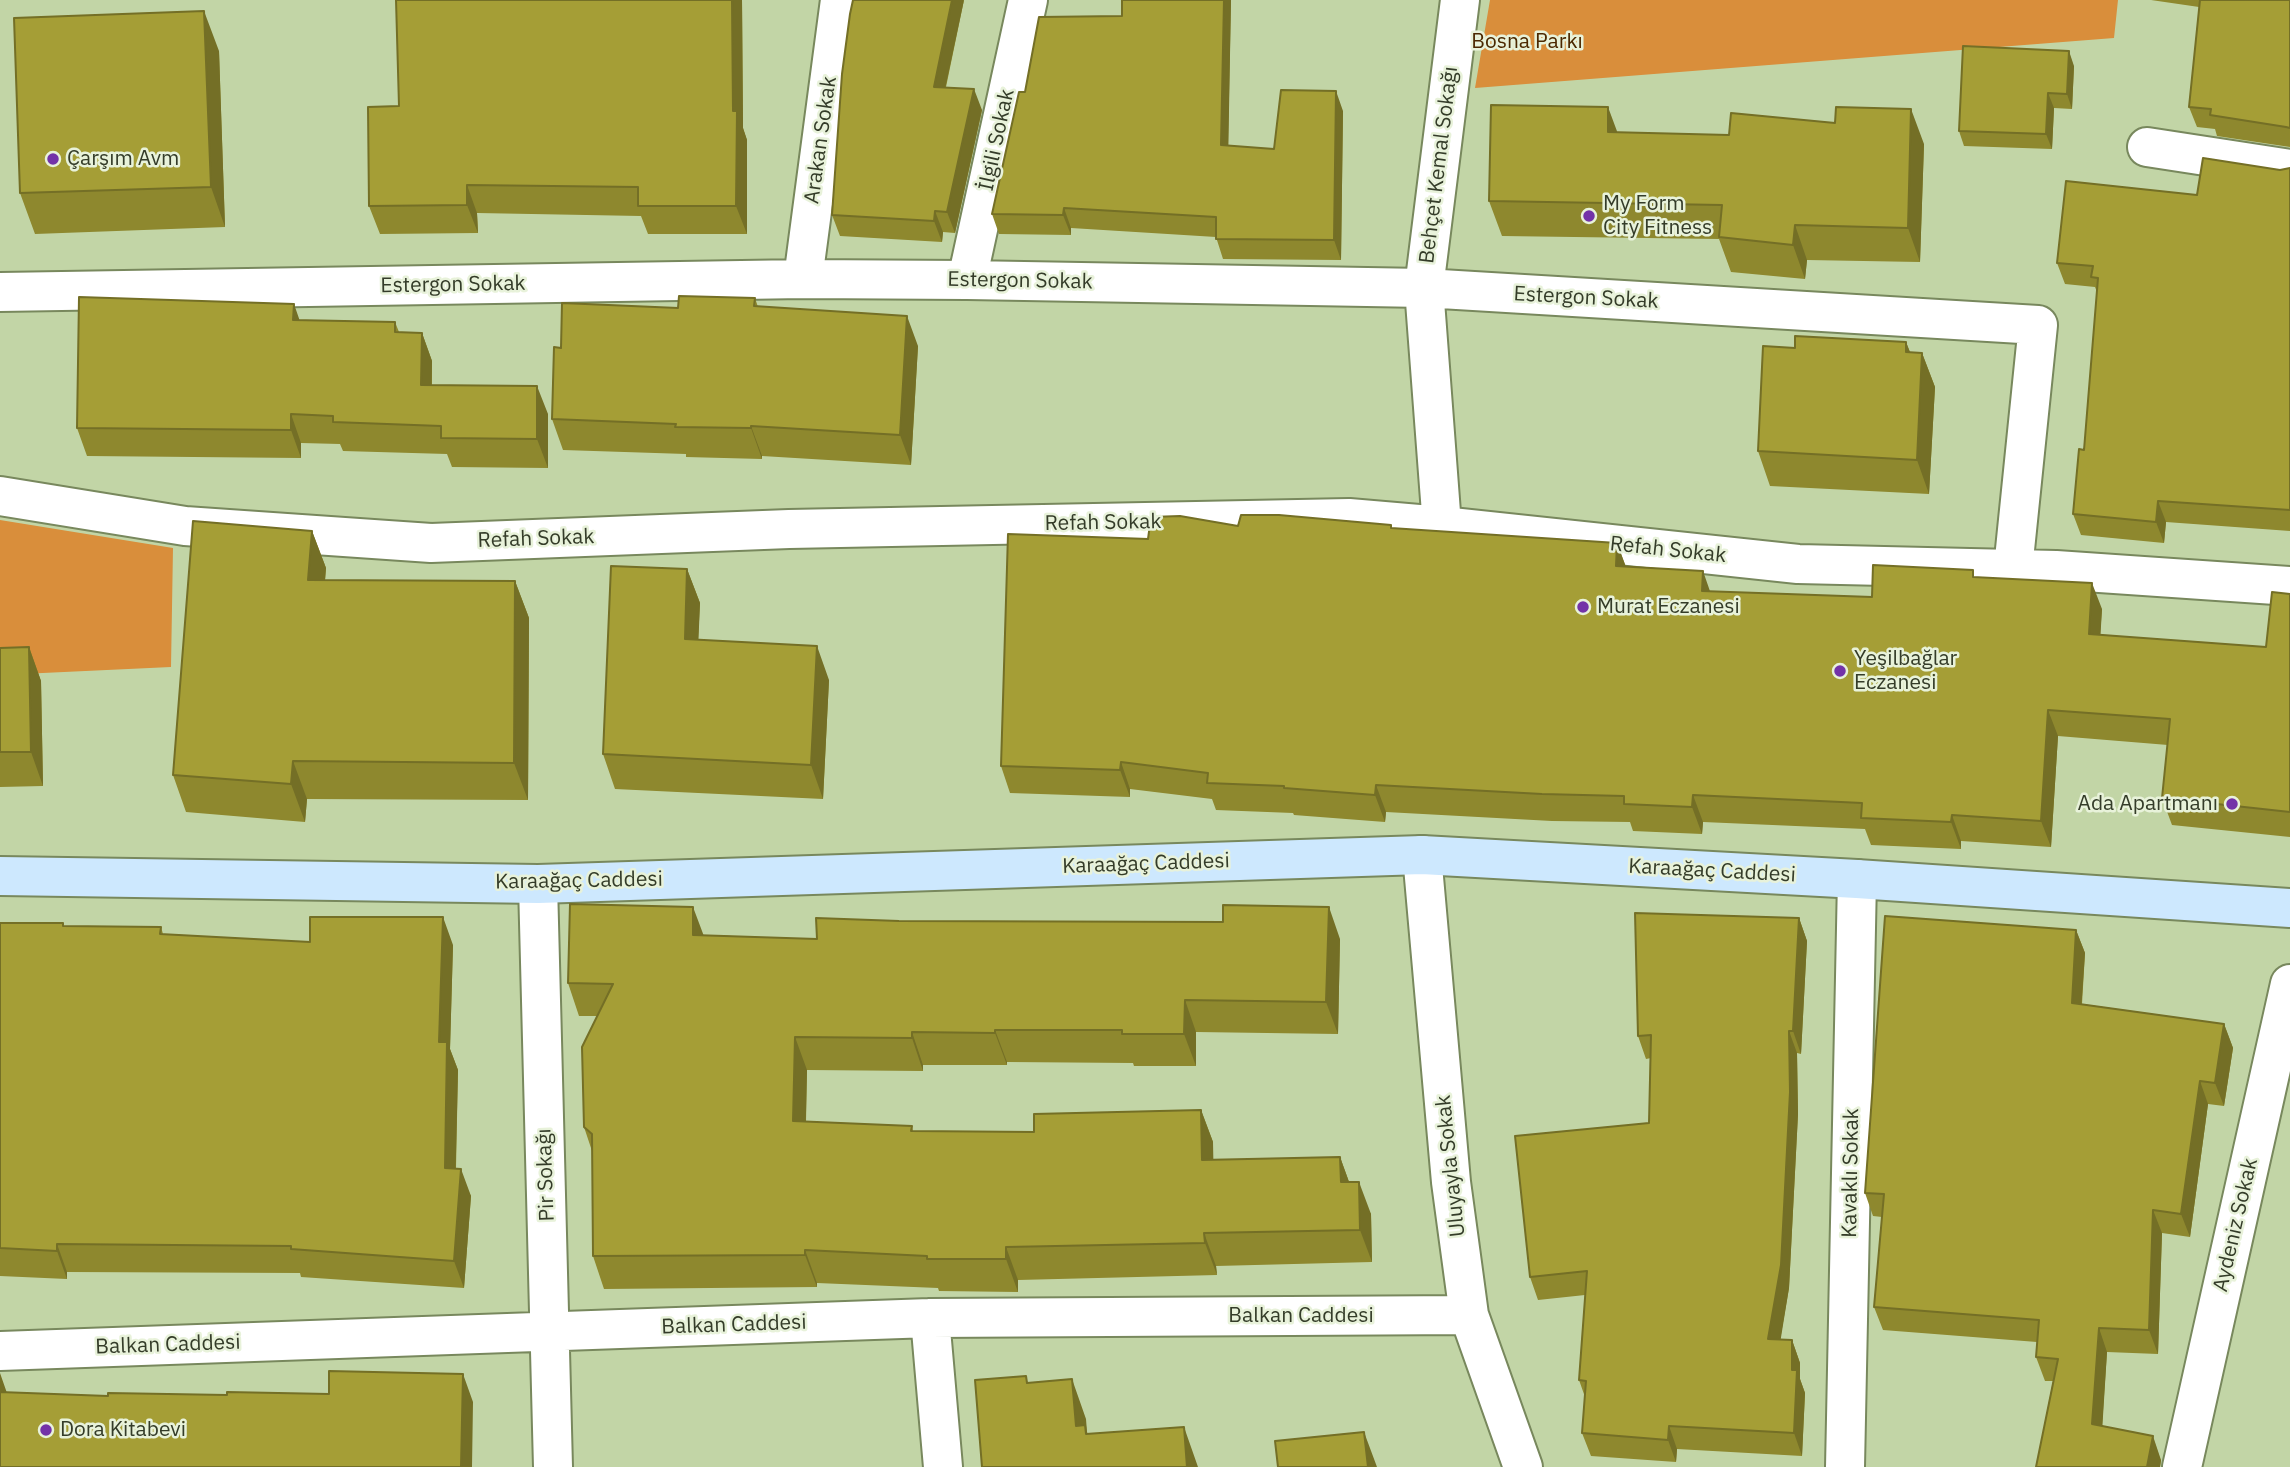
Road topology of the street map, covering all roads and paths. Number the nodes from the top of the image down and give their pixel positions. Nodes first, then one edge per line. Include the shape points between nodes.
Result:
1 (840, 0) edge
2 (1028, 0) edge
3 (1460, 0) edge
4 (2147, 147) dead end
5 (2290, 169) edge
6 (803, 279) junction
7 (967, 280) junction
8 (1424, 288) junction
9 (0, 292) edge
10 (0, 496) edge
11 (1442, 526) junction
12 (2013, 569) junction
13 (2290, 586) edge
14 (1422, 855) junction
15 (0, 876) edge
16 (1857, 879) junction
17 (538, 884) junction
18 (2290, 908) edge
19 (2290, 984) edge
20 (1469, 1315) junction
21 (930, 1318) junction
22 (550, 1332) junction
23 (0, 1351) edge
24 (553, 1467) edge
25 (943, 1467) edge
26 (1523, 1467) edge
27 (1845, 1467) edge
28 (2182, 1467) edge

1 - 6 street, Arakan Sokak
2 - 7 street, İlgili Sokak
3 - 8 street, Behçet Kemal Sokağı
4 - 5 street
6 - 7 street, Estergon Sokak
6 - 9 street, Estergon Sokak
7 - 8 street, Estergon Sokak
8 - 11 street, Behçet Kemal Sokağı
8 - 12 street, Estergon Sokak via 2038,325
10 - 11 street, Refah Sokak via 185,526 431,543 1349,518
11 - 12 street, Refah Sokak via 1798,564
12 - 13 street, Refah Sokak
14 - 16 street, Karaağaç Caddesi
14 - 17 street, Karaağaç Caddesi
14 - 20 street, Uluyayla Sokak via 1451,1182
15 - 17 street, Karaağaç Caddesi
16 - 18 street, Karaağaç Caddesi
16 - 27 street, Kavaklı Sokak
17 - 22 street, Pir Sokağı
19 - 28 street, Aydeniz Sokak
20 - 21 street, Balkan Caddesi
20 - 26 street, Uluyayla Sokak
21 - 22 street, Balkan Caddesi
21 - 25 street
22 - 23 street, Balkan Caddesi
22 - 24 street, Pir Sokağı

